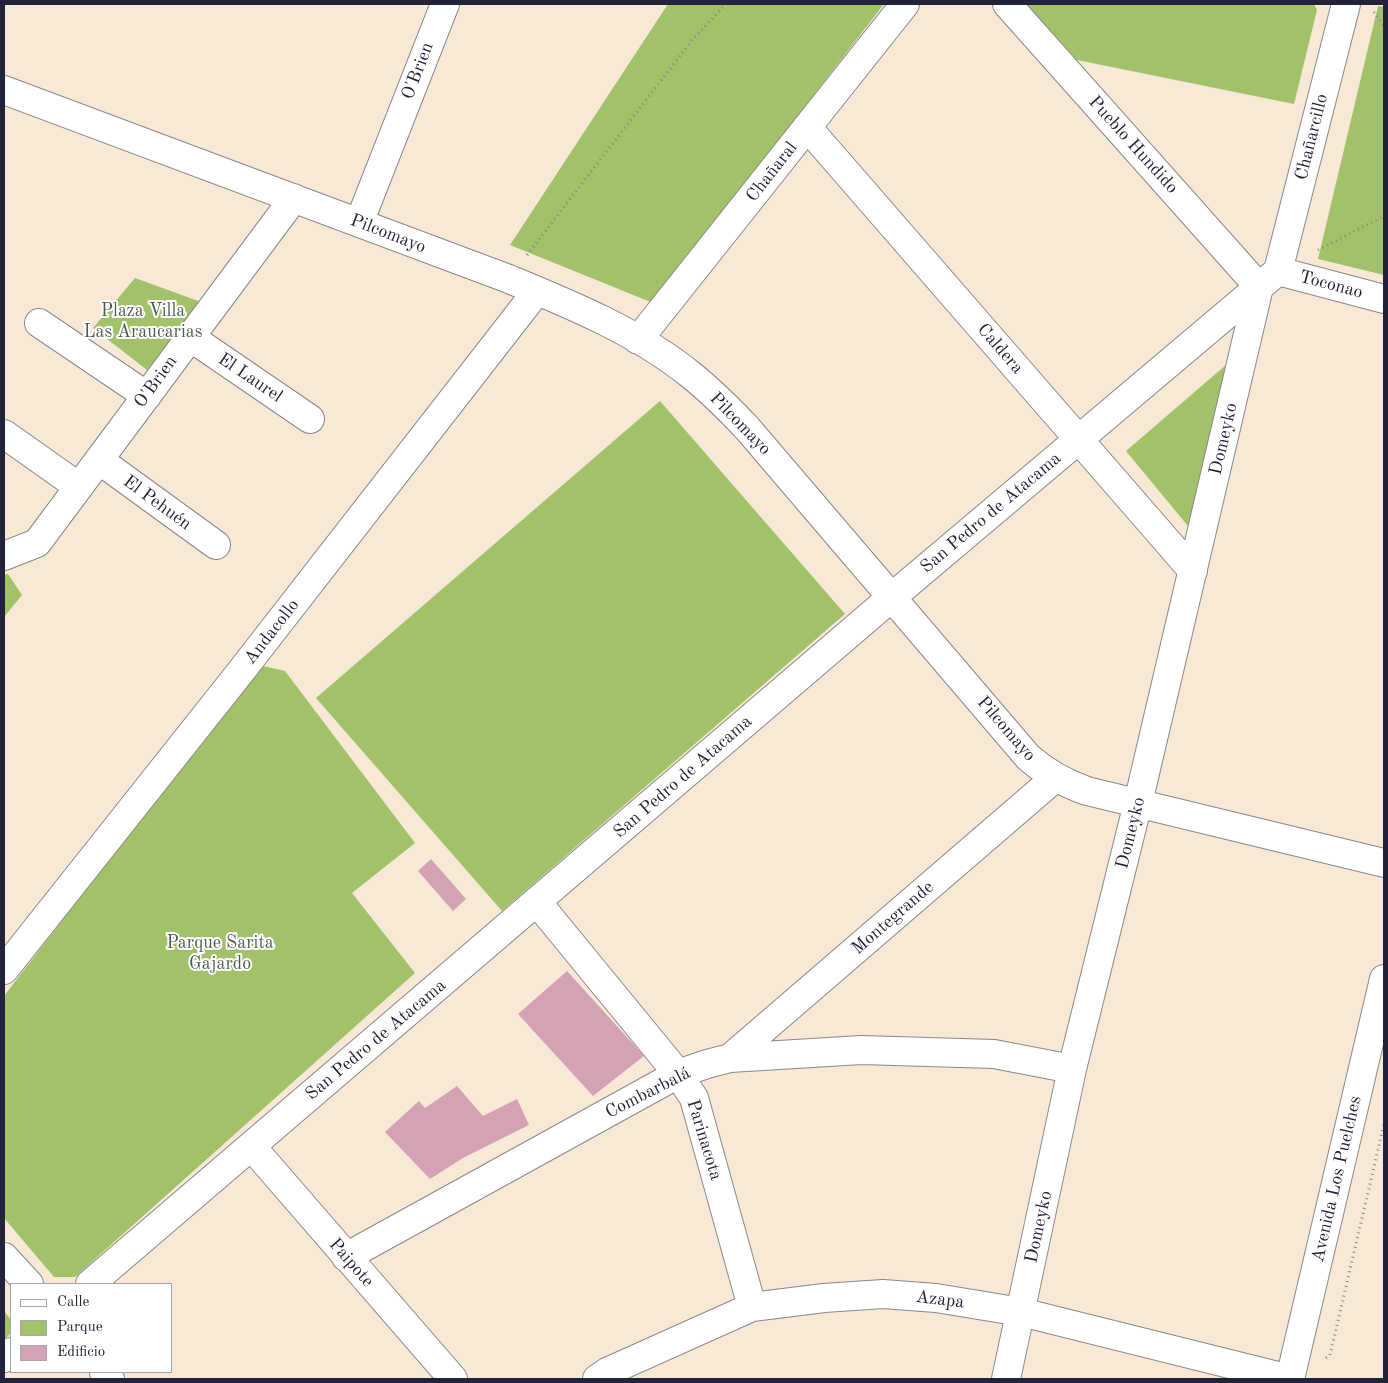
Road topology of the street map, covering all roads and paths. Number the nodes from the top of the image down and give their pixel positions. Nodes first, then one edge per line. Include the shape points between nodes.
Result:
1 (445, 4) edge
2 (726, 4) edge
3 (905, 4) edge
4 (1006, 4) edge
5 (1346, 4) edge
6 (4, 90) edge
7 (807, 127) junction
8 (294, 198) junction
9 (1384, 216) edge
10 (359, 223) junction
11 (509, 279) junction
12 (1268, 279) junction
13 (537, 291) junction
14 (1384, 299) edge
15 (39, 323) dead end
16 (190, 337) junction
17 (638, 340) junction
18 (146, 396) junction
19 (310, 419) dead end
20 (4, 434) edge
21 (1079, 440) junction
22 (99, 460) junction
23 (79, 487) junction
24 (216, 545) dead end
25 (4, 556) edge
26 (1193, 571) junction
27 (892, 597) junction
28 (1055, 778) junction
29 (1138, 804) junction
30 (1384, 863) edge
31 (537, 902) junction
32 (4, 970) edge
33 (1383, 993) edge
34 (730, 1058) junction
35 (1072, 1069) junction
36 (678, 1074) junction
37 (1384, 1124) edge
38 (251, 1146) junction
39 (4, 1257) edge
40 (346, 1257) junction
41 (28, 1283) edge
42 (91, 1283) edge
43 (752, 1307) junction
44 (1021, 1312) junction
45 (1330, 1355) dead end
46 (453, 1379) edge
47 (597, 1379) edge
48 (1006, 1379) edge
49 (1290, 1379) edge

1 - 10 street, O'Brien
2 - 11 path via 693,38
3 - 7 street, Chañaral
4 - 12 street, Pueblo Hundido
5 - 12 street, Chañarcillo
6 - 8 street, Pilcomayo
7 - 17 street, Chañaral
7 - 21 street, Caldera
8 - 10 street, Pilcomayo
8 - 16 street, O'Brien
9 - 12 path
10 - 11 street, Pilcomayo
11 - 13 street, Pilcomayo
12 - 14 street, Toconao
12 - 21 street, San Pedro de Atacama
12 - 26 street, Domeyko
13 - 17 street, Pilcomayo
13 - 32 street, Andacollo
15 - 18 street
16 - 18 street, O'Brien
16 - 19 street, El Laurel
17 - 27 street, Pilcomayo via 690,374 720,400
18 - 22 street, O'Brien
20 - 23 street
21 - 26 street, Caldera
21 - 27 street, San Pedro de Atacama
22 - 23 street, O'Brien
22 - 24 street, El Pehuén
23 - 25 street, O'Brien via 37,543
26 - 29 street, Domeyko
27 - 28 street, Pilcomayo via 1028,757
27 - 31 street, San Pedro de Atacama
28 - 29 street, Pilcomayo via 1087,791
28 - 34 street, Montegrande
29 - 30 street, Pilcomayo
29 - 35 street, Domeyko
31 - 36 street, Parinacota
31 - 38 street, San Pedro de Atacama
33 - 49 street, Avenida Los Puelches
34 - 35 street, Combarbalá via 861,1050 994,1054
34 - 36 street, Combarbalá
35 - 44 street, Domeyko
36 - 40 street, Combarbalá
36 - 43 street, Parinacota via 694,1098
37 - 45 path
38 - 40 street, Paipote
38 - 42 street, San Pedro de Atacama
39 - 41 street
40 - 46 street, Paipote
43 - 44 street, Azapa via 883,1294 936,1298
43 - 47 street, Azapa
44 - 48 street, Domeyko
44 - 49 street, Azapa

